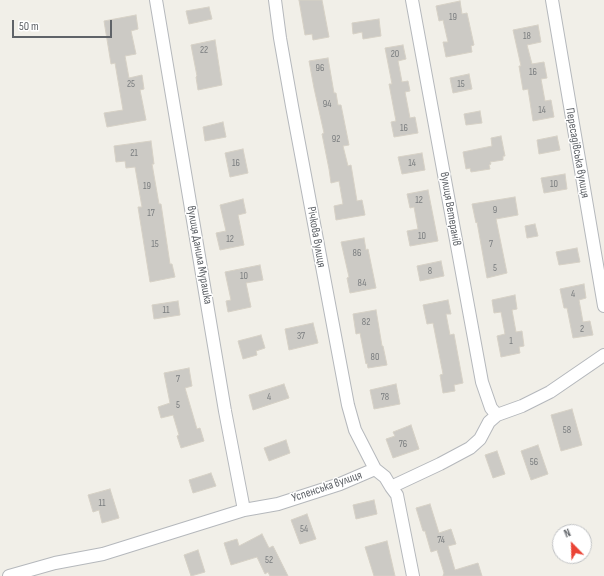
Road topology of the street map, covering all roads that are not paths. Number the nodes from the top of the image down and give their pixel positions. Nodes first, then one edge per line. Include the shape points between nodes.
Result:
1 (156, 0) edge
2 (275, 0) edge
3 (412, 0) edge
4 (552, 0) edge
5 (604, 306) edge
6 (604, 355) edge
7 (497, 415) junction
8 (376, 469) junction
9 (391, 487) junction
10 (244, 510) junction
11 (9, 576) edge
12 (413, 576) edge

1 - 10 street, вулиця Данила Мурашка
2 - 8 street, Річкова вулиця via 348,405 356,430
3 - 7 street, вулиця Ветеранів via 482,382 486,397
4 - 5 street, Пересадівська вулиця
6 - 7 street via 550,392
7 - 9 street via 489,422 480,439 470,448
8 - 9 street, Успенська вулиця
8 - 10 street, Успенська вулиця via 340,484 278,504
9 - 12 street via 397,496
10 - 11 street, Успенська вулиця via 103,554 55,563

